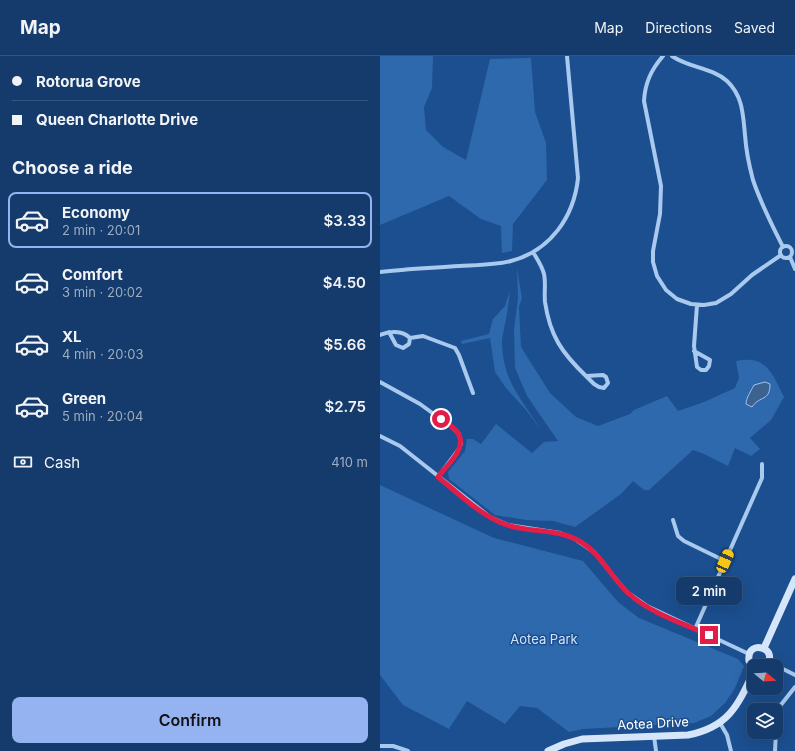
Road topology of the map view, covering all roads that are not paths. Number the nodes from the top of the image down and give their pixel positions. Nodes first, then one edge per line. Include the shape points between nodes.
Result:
1 (567, 56) edge
2 (663, 56) edge
3 (672, 56) edge
4 (783, 247) junction
5 (793, 248) edge
6 (533, 252) junction
7 (781, 255) junction
8 (790, 257) junction
9 (795, 269) edge
10 (380, 272) edge
11 (697, 305) junction
12 (389, 332) junction
13 (380, 335) edge
14 (410, 338) junction
15 (694, 351) junction
16 (586, 376) junction
17 (380, 382) edge
18 (473, 393) dead end
19 (380, 436) edge
20 (762, 464) dead end
21 (438, 477) junction
22 (673, 520) dead end
23 (725, 561) junction
24 (795, 579) edge
25 (695, 629) junction
26 (764, 648) junction
27 (749, 654) junction
28 (749, 659) edge
29 (768, 659) edge
30 (783, 670) edge
31 (795, 674) edge
32 (747, 685) edge
33 (795, 687) edge
34 (782, 703) edge
35 (720, 723) junction
36 (654, 735) junction
37 (776, 739) edge
38 (380, 746) edge
39 (408, 751) edge
40 (548, 751) edge
41 (656, 751) edge
42 (731, 751) edge
43 (775, 751) edge

1 - 6 street via 578,167 577,188 564,222 548,241
2 - 11 street via 648,78 644,97 661,186 653,262 659,281 666,290 677,299
3 - 4 street via 721,76 734,89 741,105 753,179 768,218
4 - 5 street
4 - 7 street
5 - 8 street
6 - 10 street via 501,263
6 - 16 street via 544,273 546,308 555,339 566,356
7 - 8 street via 785,258
7 - 11 street via 723,300
8 - 9 street
11 - 15 street
12 - 13 street
12 - 14 street
12 - 14 street via 399,347 406,347
14 - 18 street via 423,336 455,348
15 - 15 street via 710,360 710,366 706,370 698,368
16 - 16 street via 603,375 608,383 604,388 599,387
17 - 21 street via 420,404 459,434 459,449
19 - 21 street via 400,446
20 - 23 street via 762,478
21 - 25 street via 497,521 521,528 560,533 582,542 635,599
22 - 23 street via 678,536 684,541
23 - 25 street
24 - 26 street
25 - 27 street
26 - 27 street via 755,648
26 - 29 street via 769,654
27 - 28 street
30 - 31 street
32 - 35 street, Aotea Drive via 736,706
33 - 34 street
35 - 36 street, Aotea Drive via 695,733
35 - 42 street via 727,735
36 - 40 street, Aotea Drive via 582,739
36 - 41 street
37 - 43 street
38 - 39 street via 393,746

